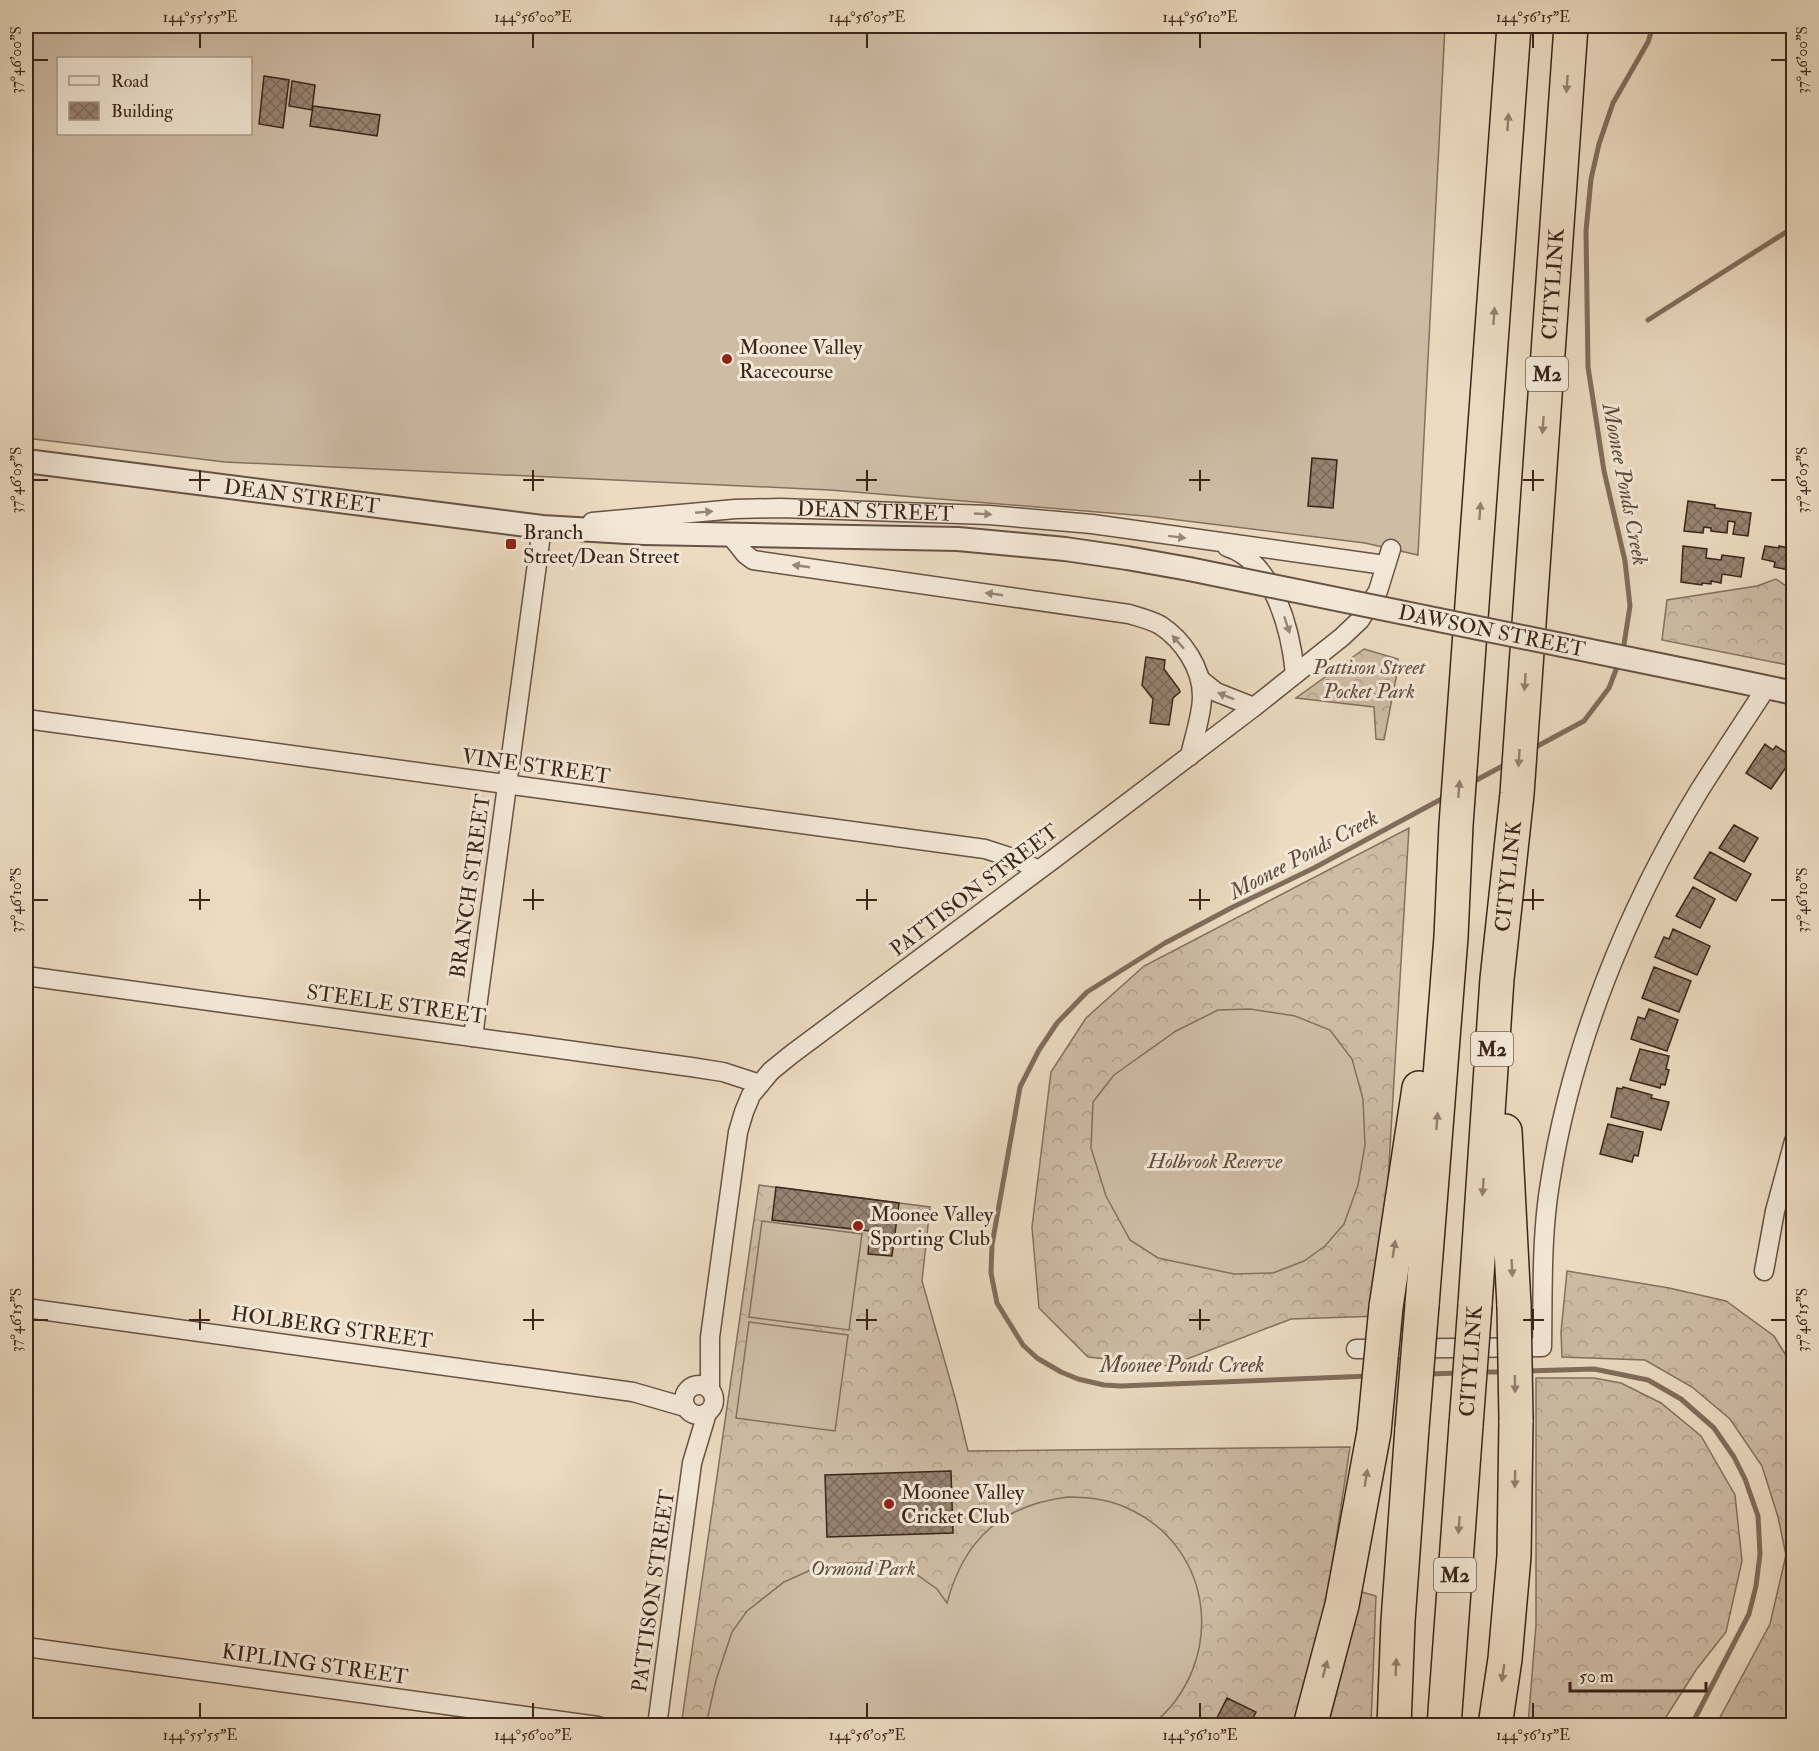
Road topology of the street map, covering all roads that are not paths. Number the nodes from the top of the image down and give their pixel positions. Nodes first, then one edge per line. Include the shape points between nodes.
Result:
1 (1514, 26) edge
2 (1571, 26) edge
3 (26, 461) edge
4 (542, 527) junction
5 (729, 534) junction
6 (1208, 541) junction
7 (1388, 557) joint
8 (1189, 569) joint
9 (1295, 674) junction
10 (1201, 680) junction
11 (1766, 688) junction
12 (1794, 693) edge
13 (1254, 707) junction
14 (26, 719) edge
15 (1190, 756) junction
16 (507, 785) junction
17 (1456, 825) junction
18 (1038, 870) junction
19 (26, 976) edge
20 (1497, 979) junction
21 (473, 1037) junction
22 (760, 1084) junction
23 (1794, 1141) edge
24 (1764, 1271) dead end
25 (26, 1308) edge
26 (1356, 1349) dead end
27 (693, 1397) junction
28 (692, 1463) junction
29 (26, 1647) edge
30 (598, 1725) edge
31 (657, 1725) edge
32 (1310, 1725) edge
33 (1394, 1725) edge
34 (1444, 1725) edge
35 (1495, 1725) edge

17 -> 1 highway, M2
2 -> 20 highway, CITYLINK / M2 via 1517,794
3 - 4 street, DEAN STREET
4 - 5 street, DEAN STREET
4 -> 6 street, DEAN STREET via 735,509 854,510 1031,517
4 - 16 street, BRANCH STREET
5 - 8 street, DEAN STREET via 958,539 1075,550
10 -> 5 street via 1195,664 1173,636 1159,624 1129,614 753,560
6 - 7 street, DEAN STREET
6 -> 9 street, DEAN STREET via 1236,550 1265,579 1284,615
7 - 9 street, PATTISON STREET via 1378,591 1360,620
8 - 11 street, DAWSON STREET, bridge
9 - 13 street, PATTISON STREET
13 -> 10 street via 1216,692
10 - 15 street via 1200,713
11 - 12 street, DAWSON STREET
11 - 26 street via 1699,791 1638,904 1582,1047 1561,1119 1549,1186 1542,1347
13 - 15 street, PATTISON STREET
14 - 16 street, VINE STREET
15 - 18 street, PATTISON STREET
16 - 18 street, VINE STREET via 985,849
16 - 21 street, BRANCH STREET
32 -> 17 highway, bridge via 1342,1605 1374,1432 1386,1307
33 -> 17 highway, M2, bridge via 1398,1621 1451,937
18 - 22 street, PATTISON STREET via 792,1054
19 - 21 street, STEELE STREET
20 -> 34 highway, CITYLINK / M2, bridge
20 -> 35 highway, bridge via 1516,1420 1514,1556
21 - 22 street, STEELE STREET via 723,1072
22 - 27 street, PATTISON STREET via 751,1095 738,1132 710,1337
23 - 24 street via 1774,1211
25 - 27 street, HOLBERG STREET
27 - 28 street, PATTISON STREET
27 - 28 street, PATTISON STREET via 714,1402
28 - 31 street, PATTISON STREET
29 - 30 street, KIPLING STREET

